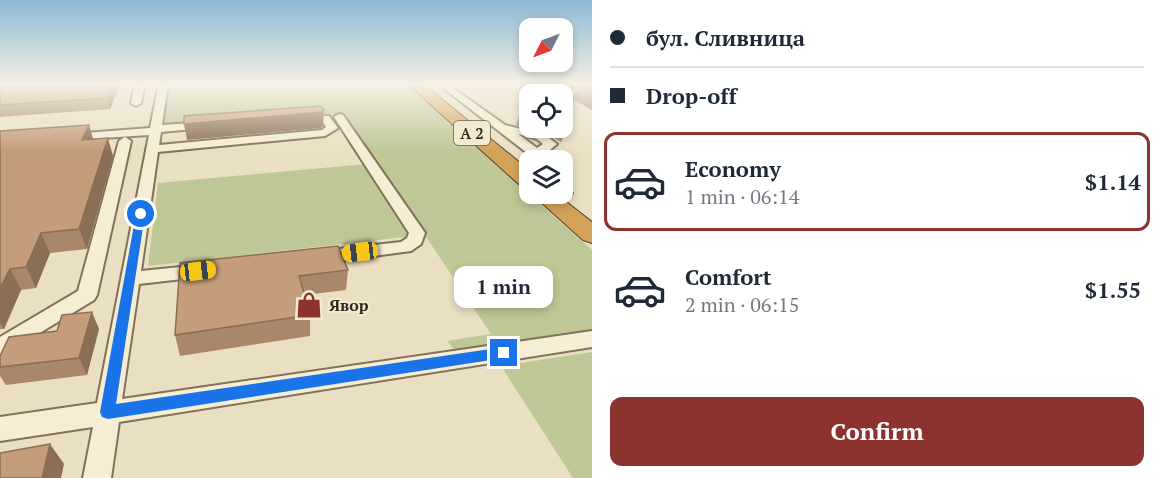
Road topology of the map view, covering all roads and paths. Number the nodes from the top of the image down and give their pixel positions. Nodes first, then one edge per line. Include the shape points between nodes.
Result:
1 (160, 106) edge
2 (441, 106) edge
3 (460, 106) edge
4 (471, 106) edge
5 (339, 117) dead end
6 (297, 118) edge
7 (491, 122) junction
8 (214, 124) edge
9 (154, 136) junction
10 (60, 138) edge
11 (126, 141) dead end
12 (521, 150) edge
13 (523, 150) edge
14 (545, 150) edge
15 (519, 173) edge
16 (573, 203) edge
17 (567, 204) edge
18 (592, 216) edge
19 (592, 235) edge
20 (302, 259) edge
21 (222, 268) edge
22 (129, 279) junction
23 (592, 339) edge
24 (0, 348) edge
25 (108, 412) junction
26 (0, 429) edge
27 (97, 478) edge

1 - 9 street
2 - 15 highway, A 2
3 - 12 highway, A 2
4 - 7 street
5 - 20 street via 417,233 415,240 405,247
6 - 9 street via 327,118 333,128 325,133
7 - 13 street
7 - 14 street via 541,137 551,144
8 - 9 street
9 - 10 street
9 - 22 street
11 - 24 street via 87,295
16 - 18 highway
17 - 19 highway
21 - 22 street
22 - 25 street
23 - 25 street
25 - 26 street
25 - 27 street

